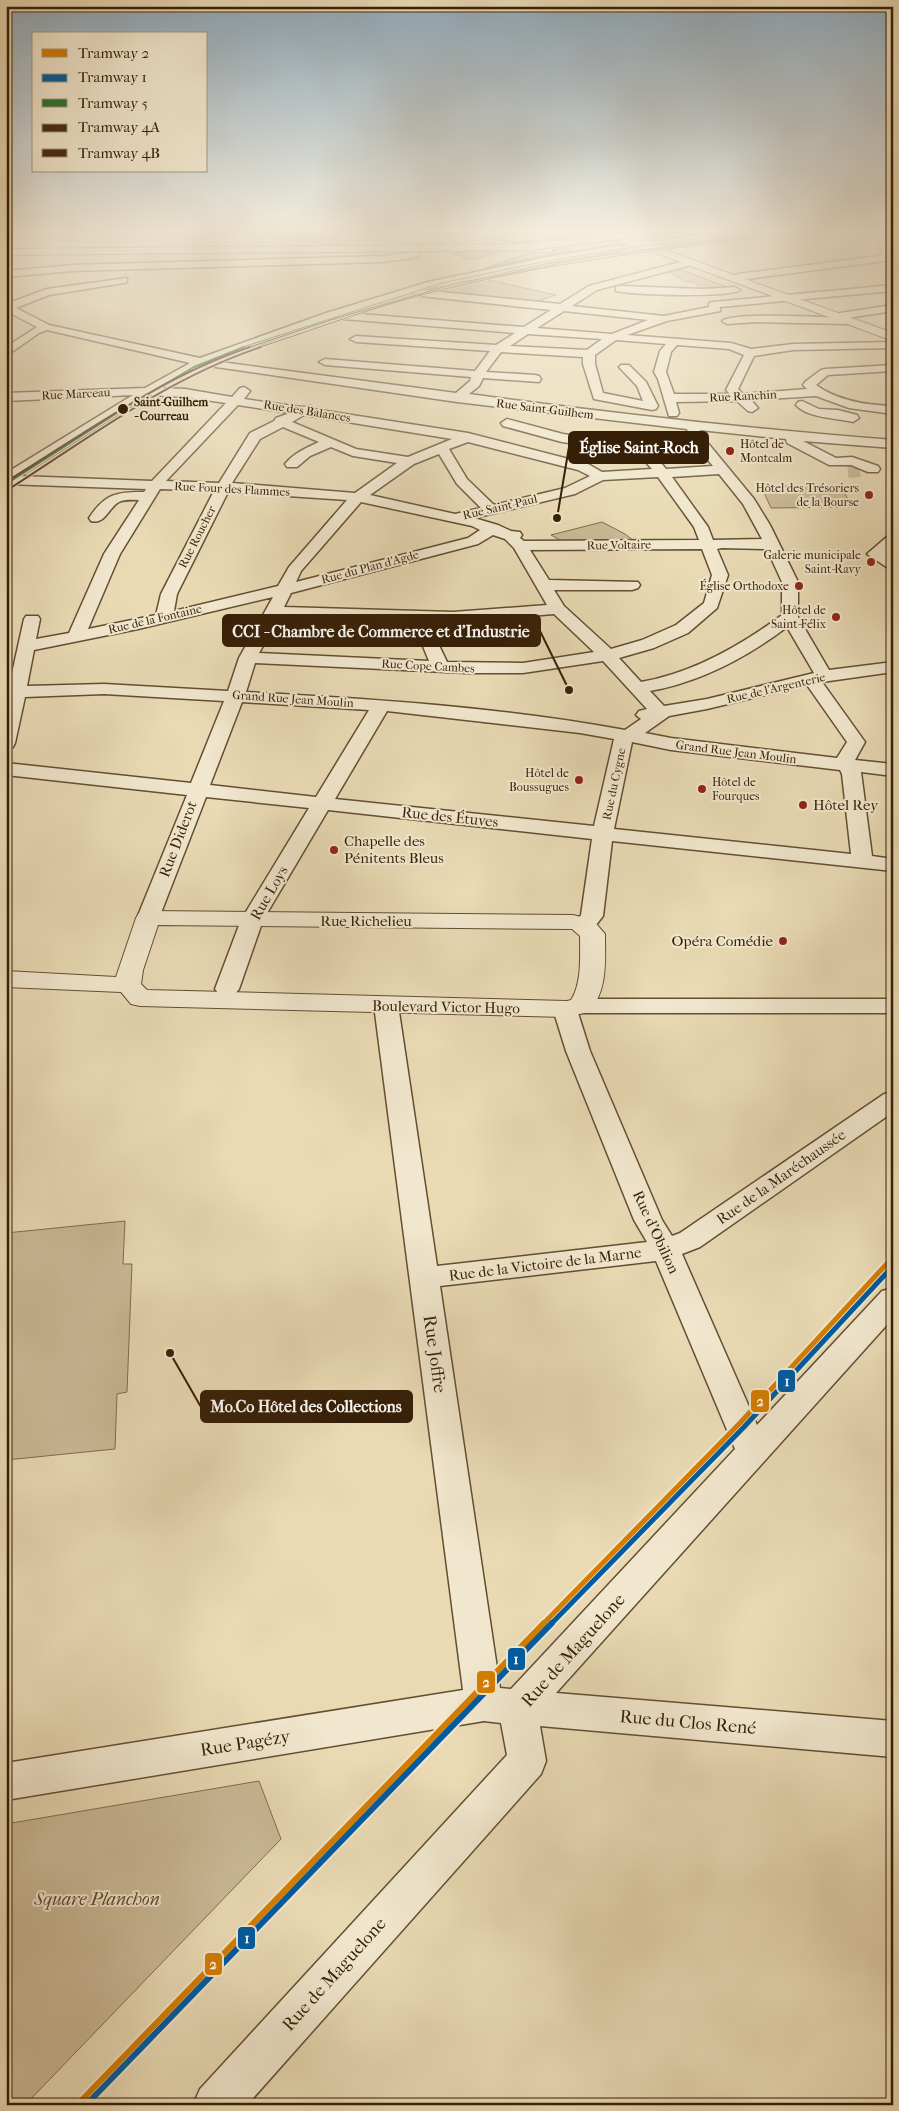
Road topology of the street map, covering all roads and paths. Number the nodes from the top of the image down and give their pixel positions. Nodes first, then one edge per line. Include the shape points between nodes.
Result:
1 (36, 327) edge
2 (296, 327) edge
3 (389, 327) edge
4 (489, 327) edge
5 (532, 327) edge
6 (641, 327) edge
7 (728, 327) edge
8 (767, 327) edge
9 (873, 327) edge
10 (40, 329) junction
11 (528, 329) junction
12 (16, 330) dead end
13 (891, 332) edge
14 (618, 336) junction
15 (674, 342) junction
16 (731, 343) junction
17 (348, 345) junction
18 (893, 345) edge
19 (793, 346) junction
20 (6, 353) edge
21 (495, 353) junction
22 (750, 353) junction
23 (589, 359) junction
24 (196, 361) junction
25 (325, 362) junction
26 (640, 366) dead end
27 (893, 368) edge
28 (264, 372) junction
29 (300, 376) junction
30 (477, 378) junction
31 (533, 384) dead end
32 (365, 385) junction
33 (146, 391) junction
34 (817, 392) junction
35 (6, 397) edge
36 (738, 397) junction
37 (457, 398) junction
38 (234, 399) junction
39 (671, 402) junction
40 (802, 405) dead end
41 (652, 406) junction
42 (752, 408) dead end
43 (546, 409) junction
44 (893, 410) edge
45 (303, 411) junction
46 (622, 418) junction
47 (893, 420) edge
48 (280, 421) junction
49 (507, 423) junction
50 (674, 423) junction
51 (692, 425) junction
52 (781, 435) junction
53 (466, 437) junction
54 (332, 442) junction
55 (598, 442) junction
56 (893, 444) edge
57 (442, 448) junction
58 (409, 461) junction
59 (814, 463) dead end
60 (292, 464) dead end
61 (833, 468) junction
62 (874, 469) tunnel mouth
63 (722, 470) junction
64 (848, 472) tunnel mouth
65 (664, 474) junction
66 (600, 476) junction
67 (6, 480) edge
68 (223, 487) junction
69 (152, 490) junction
70 (358, 497) junction
71 (490, 509) junction
72 (96, 518) dead end
73 (456, 518) junction
74 (493, 528) junction
75 (515, 539) junction
76 (893, 539) edge
77 (717, 544) junction
78 (772, 544) junction
79 (886, 559) edge
80 (542, 586) junction
81 (632, 586) dead end
82 (283, 590) junction
83 (558, 609) junction
84 (274, 612) junction
85 (790, 617) junction
86 (164, 618) junction
87 (32, 620) dead end
88 (76, 637) junction
89 (428, 639) dead end
90 (26, 646) junction
91 (607, 656) junction
92 (248, 658) junction
93 (440, 666) junction
94 (893, 668) edge
95 (818, 678) junction
96 (637, 688) junction
97 (11, 692) edge
98 (236, 695) junction
99 (381, 705) junction
100 (661, 714) junction
101 (580, 727) junction
102 (628, 736) junction
103 (6, 743) edge
104 (848, 766) junction
105 (6, 769) edge
106 (893, 770) edge
107 (197, 789) junction
108 (322, 802) junction
109 (603, 833) junction
110 (862, 861) junction
111 (893, 865) edge
112 (148, 918) junction
113 (252, 920) junction
114 (584, 925) junction
115 (6, 979) edge
116 (128, 985) junction
117 (227, 989) dead end
118 (386, 1005) junction
119 (893, 1006) edge
120 (572, 1008) junction
121 (893, 1100) edge
122 (666, 1250) junction
123 (424, 1278) junction
124 (893, 1299) edge
125 (753, 1453) junction
126 (501, 1706) junction
127 (893, 1739) edge
128 (6, 1782) edge
129 (216, 2105) edge

1 - 10 street
2 - 24 street
3 - 17 street
4 - 11 street
5 - 11 street
6 - 14 street
7 - 16 street
8 - 19 street
9 - 13 street
10 - 12 street
10 - 20 street
10 - 24 street, Rue Saint-Guilhem
11 - 14 street
11 - 21 street
14 - 15 street
14 - 23 street
15 - 16 street
15 - 39 street via 666,351 660,372
16 - 22 street
17 - 21 street
17 - 25 street
18 - 19 street
19 - 22 street
21 - 23 street
21 - 30 street
22 - 36 street via 732,390
23 - 41 street, Rue Ranchin via 598,396
24 - 28 street, Rue Saint-Guilhem
24 - 33 street
25 - 29 street
25 - 30 street
26 - 41 street via 625,367 642,385
27 - 34 street via 826,372 810,385
28 - 29 street, Rue Saint-Guilhem
28 - 38 street
29 - 32 street, Rue Saint-Guilhem
30 - 31 street
30 - 37 street
32 - 37 street, Rue Saint-Guilhem
32 - 45 street, Rue Roucher
33 - 35 street, Rue Marceau
33 - 38 street, Rue des Balances
33 - 67 street
34 - 36 street, Rue Ranchin
34 - 44 street via 870,410
36 - 39 street, Rue Ranchin
36 - 42 street
37 - 43 street, Rue Saint-Guilhem
38 - 45 street, Rue des Balances
38 - 69 street
39 - 41 street, Rue Ranchin
39 - 50 street
40 - 47 street via 816,412 849,418
43 - 46 street, Rue Saint-Guilhem
43 - 49 street, Rue Diderot
45 - 48 street, Rue Roucher
45 - 53 street, Rue des Balances
46 - 50 street, Rue Saint-Guilhem
46 - 55 street
48 - 54 street
48 - 68 street, Rue Roucher via 255,436
49 - 53 street, Rue Diderot
49 - 55 street, Rue Cope Cambes via 562,438
50 - 51 street, Rue Saint-Guilhem
51 - 52 street, Rue Saint-Guilhem
51 - 63 street via 696,437
52 - 56 street, Rue Saint-Guilhem
52 - 61 street
53 - 57 street, Rue Diderot
53 - 66 street, Rue des Balances via 584,467
54 - 58 street via 353,452
54 - 60 street via 305,452
55 - 65 street, Rue Cope Cambes via 630,446 646,454
57 - 58 street, Rue Diderot
57 - 71 street via 462,481
58 - 70 street, Rue Diderot
59 - 61 street
61 - 62 street via 852,461
61 - 64 street
63 - 65 street
63 - 78 street via 749,502
65 - 66 street
65 - 77 street, Rue Cope Cambes
66 - 71 street, Rue Saint-Paul via 570,491
67 - 69 street, Rue Four des Flammes
68 - 69 street, Rue Four des Flammes
68 - 70 street, Rue Four des Flammes
68 - 86 street, Rue Roucher via 169,594
69 - 72 street via 117,496
69 - 88 street via 112,554
70 - 73 street, Rue Four des Flammes
70 - 82 street, Rue Diderot via 294,570
71 - 73 street, Rue Saint-Paul
73 - 74 street, Rue Four des Flammes
74 - 75 street, Rue Four des Flammes
74 - 82 street, Rue du Plan d'Agde via 479,538 457,545
75 - 77 street, Rue Voltaire
75 - 80 street
76 - 79 street
77 - 78 street, Rue Voltaire
77 - 91 street, Rue Cope Cambes via 720,575 711,604 682,630
78 - 85 street via 790,582
80 - 81 street
80 - 83 street
82 - 84 street, Rue Diderot
82 - 86 street, Rue de la Fontaine
83 - 84 street via 453,617
83 - 91 street
84 - 92 street, Rue Diderot
85 - 95 street
85 - 96 street via 743,649 696,672
86 - 88 street, Rue de la Fontaine
87 - 90 street
88 - 90 street, Rue de la Fontaine
89 - 93 street
90 - 97 street
91 - 93 street, Rue Cope Cambes via 523,668
91 - 96 street
92 - 93 street, Rue Cope Cambes
92 - 98 street, Rue Diderot
94 - 95 street, Rue de l'Argenterie
95 - 100 street, Rue de l'Argenterie
95 - 104 street via 856,742 844,760
96 - 100 street
97 - 98 street, Grand Rue Jean Moulin via 104,689
97 - 103 street
98 - 99 street, Grand Rue Jean Moulin
98 - 107 street, Rue Diderot
99 - 101 street, Grand Rue Jean Moulin
99 - 108 street, Rue Loys
100 - 101 street, Grand Rue Jean Moulin
100 - 102 street
101 - 102 street, Grand Rue Jean Moulin
102 - 104 street, Grand Rue Jean Moulin
102 - 109 street, Rue du Cygne via 623,740
104 - 106 street, Grand Rue Jean Moulin
104 - 110 street via 852,774
105 - 107 street, Rue des Étuves
107 - 108 street, Rue des Étuves
107 - 112 street, Rue Diderot
108 - 109 street, Rue des Étuves
108 - 113 street, Rue Loys
109 - 110 street, Rue des Étuves
109 - 114 street, Rue du Cygne via 592,916
110 - 111 street, Rue des Étuves
112 - 113 street, Rue Richelieu
112 - 116 street, Rue Diderot
113 - 114 street, Rue Richelieu via 573,922
113 - 117 street, Rue Loys
114 - 120 street via 593,934 590,985 587,998
115 - 116 street
116 - 118 street, Boulevard Victor Hugo via 140,998
118 - 120 street, Boulevard Victor Hugo
118 - 123 street, Rue Joffre
119 - 120 street, Boulevard Victor Hugo
120 - 122 street, Rue d'Obilion via 578,1051 648,1220
121 - 122 street, Rue de la Maréchaussée via 690,1240
122 - 123 street, Rue de la Victoire de la Marne
122 - 125 street, Rue d'Obilion
123 - 126 street, Rue Joffre
124 - 125 street, Rue de Maguelone
125 - 126 street, Rue de Maguelone
126 - 127 street, Rue du Clos René
126 - 128 street, Rue Pagézy
126 - 129 street, Rue de Maguelone via 527,1761

